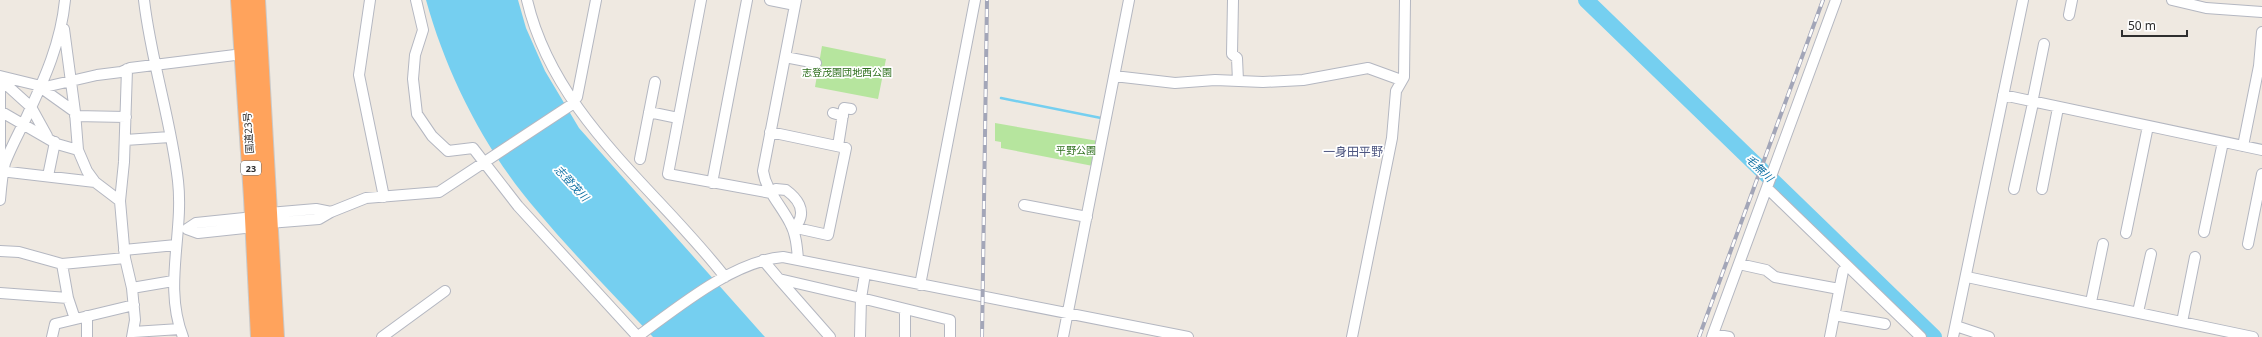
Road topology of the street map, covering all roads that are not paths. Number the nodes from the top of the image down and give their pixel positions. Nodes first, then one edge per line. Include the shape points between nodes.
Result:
1 (65, 0) edge
2 (144, 0) edge
3 (240, 0) edge
4 (256, 0) edge
5 (370, 0) edge
6 (416, 0) edge
7 (527, 0) edge
8 (596, 0) edge
9 (701, 0) edge
10 (748, 0) edge
11 (770, 0) edge
12 (975, 0) edge
13 (1129, 0) edge
14 (1233, 0) edge
15 (1405, 0) edge
16 (1836, 0) edge
17 (2023, 0) edge
18 (2072, 0) edge
19 (2172, 0) edge
20 (796, 2) edge
21 (2262, 12) edge
22 (2069, 15) dead end
23 (63, 26) junction
24 (2262, 32) edge
25 (2044, 44) dead end
26 (243, 54) junction
27 (785, 57) junction
28 (816, 63) dead end
29 (155, 64) junction
30 (127, 69) junction
31 (0, 76) edge
32 (1114, 76) junction
33 (0, 79) edge
34 (1401, 80) junction
35 (1238, 81) junction
36 (71, 82) junction
37 (655, 82) dead end
38 (0, 83) edge
39 (40, 87) junction
40 (2003, 95) junction
41 (572, 103) junction
42 (2033, 103) junction
43 (31, 107) junction
44 (2058, 108) junction
45 (1, 111) edge
46 (649, 112) junction
47 (842, 113) dead end
48 (75, 114) junction
49 (126, 116) junction
50 (678, 118) junction
51 (23, 124) junction
52 (2148, 126) junction
53 (770, 132) junction
54 (170, 137) junction
55 (51, 139) junction
56 (125, 140) junction
57 (2223, 142) junction
58 (838, 146) junction
59 (2243, 146) junction
60 (78, 150) junction
61 (2262, 150) edge
62 (640, 160) dead end
63 (484, 162) junction
64 (2, 171) edge
65 (2262, 174) edge
66 (48, 176) junction
67 (95, 182) junction
68 (712, 182) junction
69 (1767, 187) junction
70 (2014, 189) dead end
71 (2042, 189) dead end
72 (771, 193) junction
73 (384, 197) junction
74 (0, 200) edge
75 (120, 201) junction
76 (1024, 205) dead end
77 (1087, 216) junction
78 (261, 220) junction
79 (792, 226) junction
80 (182, 229) junction
81 (2204, 232) dead end
82 (2126, 233) dead end
83 (2103, 244) dead end
84 (2248, 244) dead end
85 (176, 245) junction
86 (0, 251) edge
87 (125, 254) junction
88 (2151, 254) dead end
89 (2195, 257) dead end
90 (798, 259) junction
91 (763, 260) junction
92 (62, 264) junction
93 (1739, 264) junction
94 (1843, 271) dead end
95 (865, 274) junction
96 (1967, 277) junction
97 (722, 278) junction
98 (779, 279) junction
99 (173, 281) junction
100 (920, 284) junction
101 (132, 288) junction
102 (1839, 289) junction
103 (445, 291) dead end
104 (0, 293) edge
105 (68, 298) junction
106 (861, 298) junction
107 (2092, 302) junction
108 (134, 305) junction
109 (905, 310) junction
110 (2138, 312) junction
111 (1067, 313) junction
112 (1834, 315) junction
113 (87, 316) junction
114 (75, 319) junction
115 (2182, 322) junction
116 (1885, 324) dead end
117 (1956, 326) junction
118 (182, 333) edge
119 (132, 334) edge
120 (1712, 335) edge
121 (638, 336) edge
122 (52, 337) edge
123 (87, 337) edge
124 (260, 337) edge
125 (275, 337) edge
126 (382, 337) edge
127 (830, 337) edge
128 (860, 337) edge
129 (905, 337) edge
130 (950, 337) edge
131 (1063, 337) edge
132 (1188, 337) edge
133 (1352, 337) edge
134 (1729, 337) edge
135 (1830, 337) edge
136 (1920, 337) edge
137 (1953, 337) edge
138 (1989, 337) edge
139 (2253, 337) edge

1 - 23 street
2 - 29 street
3 - 26 highway, 国道23号 / 23
4 - 78 highway, 国道23号 / 23
5 - 73 street via 359,75
6 - 63 street via 423,30 415,55 413,79 417,114 432,136 448,151 473,148
7 - 41 street via 548,55
8 - 41 street via 577,97
9 - 50 street
10 - 68 street
11 - 20 street
12 - 100 street
13 - 32 street
14 - 35 street via 1232,54 1237,58
15 - 34 street via 1404,77
16 - 69 street
17 - 40 street
18 - 22 street
19 - 21 street via 2206,8
20 - 27 street
23 - 36 street
23 - 39 street
24 - 59 street via 2259,66
25 - 42 street
26 - 29 street
26 - 78 highway, 国道23号 / 23
27 - 28 street
27 - 53 street
29 - 30 street
29 - 54 street
30 - 36 street
30 - 49 street
31 - 39 street
32 - 35 street via 1175,83
32 - 77 street
33 - 43 street
34 - 35 street via 1373,69 1363,68 1303,80
34 - 133 street via 1396,92 1392,138
36 - 39 street
36 - 48 street
37 - 46 street
38 - 45 street
39 - 43 street
39 - 48 street
40 - 42 street
40 - 96 street
41 - 63 street
41 - 97 street
42 - 44 street
42 - 70 street
43 - 51 street
43 - 55 street
44 - 52 street
44 - 71 street
45 - 51 street
45 - 64 street
46 - 50 street
46 - 62 street
47 - 58 street
48 - 49 street
48 - 60 street
49 - 56 street
50 - 68 street via 668,174
51 - 55 street
51 - 64 street
52 - 57 street
52 - 82 street
53 - 58 street
53 - 72 street via 763,171 764,180
54 - 56 street
54 - 80 street via 178,180
55 - 60 street
55 - 66 street
56 - 75 street
57 - 59 street
57 - 81 street
58 - 79 street via 846,148 828,235
59 - 61 street
60 - 67 street
63 - 73 street via 439,192
63 - 121 street via 518,206
64 - 66 street
64 - 74 street
65 - 84 street
66 - 67 street
67 - 75 street
68 - 72 street
69 - 93 street
69 - 136 street
72 - 79 street
72 - 79 street via 781,188 797,200 801,219
73 - 78 street via 366,198 331,212 316,209
75 - 87 street
76 - 77 street
77 - 111 street
78 - 80 street via 198,233
78 - 124 highway, 国道23号 / 23
78 - 125 highway, 国道23号 / 23
79 - 90 street
80 - 85 street
83 - 107 street
85 - 87 street
85 - 99 street
86 - 92 street via 19,252
87 - 92 street
87 - 101 street
88 - 110 street
89 - 115 street
90 - 91 street via 783,257
90 - 95 street
91 - 97 street
91 - 98 street
92 - 105 street
93 - 102 street via 1766,270 1775,277
93 - 120 street
94 - 102 street
95 - 100 street
95 - 106 street
96 - 107 street
96 - 117 street
97 - 121 street
98 - 106 street
98 - 127 street
99 - 101 street
99 - 118 street via 174,310
100 - 111 street
101 - 108 street
102 - 112 street
103 - 126 street
104 - 105 street
105 - 114 street
106 - 109 street
106 - 128 street
107 - 110 street
108 - 113 street
108 - 119 street
109 - 129 street
109 - 130 street via 950,320
110 - 115 street
111 - 131 street
111 - 132 street
112 - 116 street
112 - 135 street
113 - 114 street
113 - 123 street
114 - 122 street via 55,324
115 - 139 street
117 - 137 street
117 - 138 street
118 - 119 street
120 - 134 street

